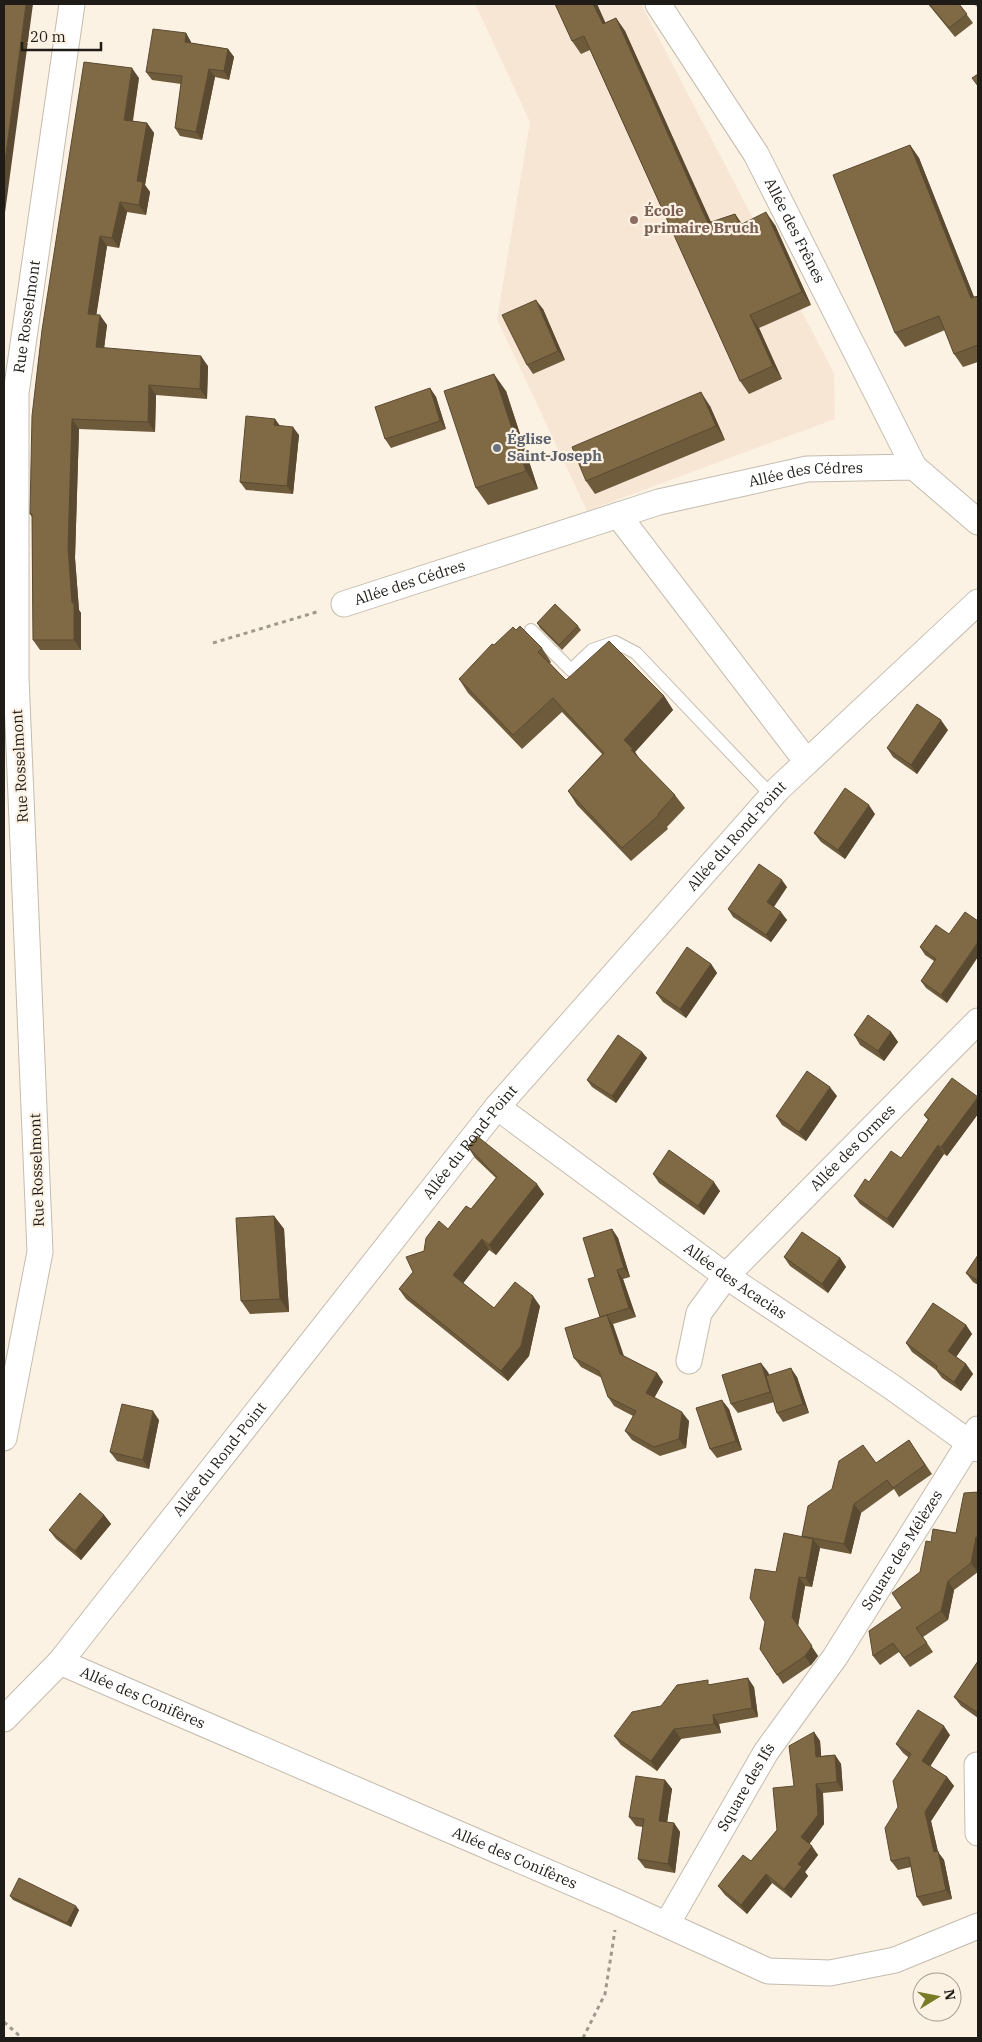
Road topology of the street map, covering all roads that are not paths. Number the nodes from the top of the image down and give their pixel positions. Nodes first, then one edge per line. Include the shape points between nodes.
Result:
1 (72, 4) edge
2 (658, 4) edge
3 (914, 467) junction
4 (618, 515) junction
5 (978, 522) edge
6 (978, 602) edge
7 (344, 604) road end
8 (531, 630) dead end
9 (807, 762) junction
10 (772, 796) junction
11 (978, 1020) edge
12 (497, 1107) junction
13 (726, 1276) junction
14 (689, 1361) dead end
15 (4, 1438) edge
16 (976, 1441) edge
17 (835, 1656) joint
18 (60, 1662) junction
19 (4, 1719) edge
20 (977, 1765) edge
21 (978, 1833) edge
22 (667, 1924) junction
23 (978, 1926) edge

1 - 15 street, Rue Rosselmont via 16,393 16,677 40,1252
2 - 3 street, Allée des Frênes via 756,154
3 - 4 street, Allée des Cédres via 807,470 659,502
3 - 5 street
4 - 7 street, Allée des Cédres
4 - 9 street
6 - 9 street, Allée du Rond-Point
8 - 10 lane via 571,670 592,650 615,642 636,653
9 - 10 street, Allée du Rond-Point
10 - 12 street, Allée du Rond-Point
11 - 13 street, Allée des Ormes
12 - 13 street, Allée des Acacias
12 - 18 street, Allée du Rond-Point
13 - 14 street, Allée des Ormes via 699,1313
13 - 16 street, Allée des Acacias
16 - 17 street, Square des Mélèzes
17 - 22 street, Square des Ifs via 766,1752
18 - 19 street, Allée du Rond-Point
18 - 22 street, Allée des Conifères
20 - 21 street
22 - 23 street, Allée des Conifères via 768,1972 830,1973 895,1960

